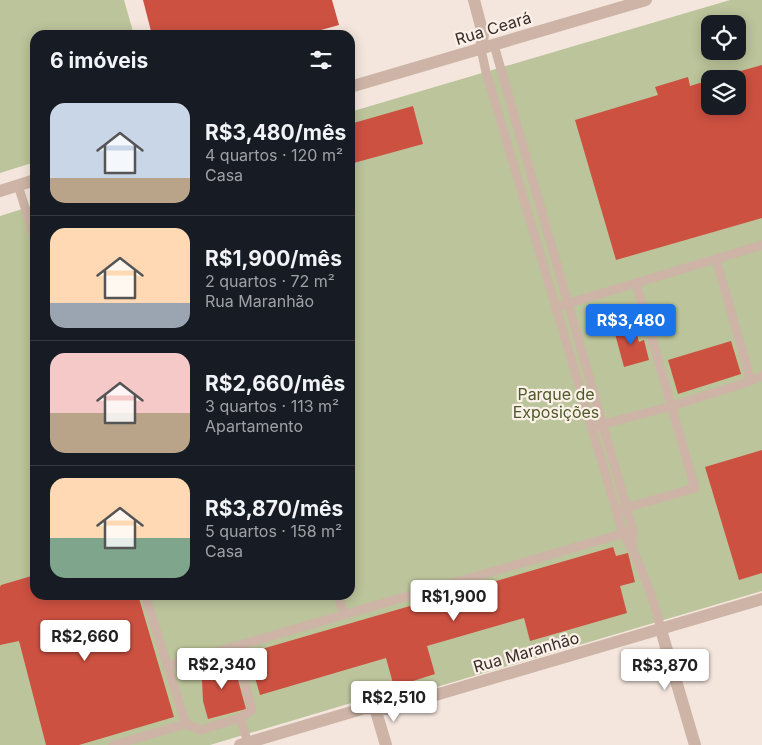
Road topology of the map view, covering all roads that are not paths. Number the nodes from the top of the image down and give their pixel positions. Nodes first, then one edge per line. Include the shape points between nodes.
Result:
1 (474, 0) edge
2 (646, 0) edge
3 (483, 34) junction
4 (494, 45) junction
5 (481, 49) junction
6 (355, 86) edge
7 (30, 182) edge
8 (18, 186) junction
9 (0, 191) edge
10 (30, 224) edge
11 (762, 245) edge
12 (716, 259) junction
13 (636, 283) junction
14 (568, 303) junction
15 (556, 307) junction
16 (762, 376) edge
17 (751, 381) junction
18 (672, 406) junction
19 (603, 425) junction
20 (592, 428) junction
21 (626, 508) junction
22 (616, 511) junction
23 (633, 530) junction
24 (623, 533) junction
25 (632, 548) junction
26 (148, 600) edge
27 (340, 600) edge
28 (762, 600) edge
29 (344, 615) junction
30 (661, 630) junction
31 (235, 646) junction
32 (168, 666) junction
33 (375, 708) junction
34 (240, 718) junction
35 (186, 724) junction
36 (244, 744) edge
37 (113, 745) edge
38 (386, 745) edge
39 (695, 745) edge

1 - 3 street
2 - 4 street, Rua Ceará
3 - 4 street
3 - 5 street
4 - 5 street, Rua Ceará
4 - 14 lane
5 - 6 street, Rua Ceará
5 - 15 lane
7 - 8 street
8 - 9 street
8 - 10 lane
11 - 12 lane
12 - 13 lane
12 - 17 lane
13 - 14 lane
13 - 18 lane
14 - 15 lane
14 - 19 lane
15 - 20 lane
16 - 17 lane
17 - 18 lane
18 - 19 lane
18 - 21 lane via 695,488
19 - 20 lane
19 - 21 lane
20 - 22 lane
21 - 22 lane
21 - 23 lane
22 - 24 lane
23 - 24 lane
23 - 25 lane
24 - 25 lane
24 - 29 lane
25 - 30 lane
26 - 32 lane
27 - 29 lane
28 - 30 street, Rua Maranhão
29 - 31 lane
30 - 33 street, Rua Maranhão via 388,709
30 - 39 street
31 - 32 lane
31 - 34 lane via 252,710
32 - 35 lane
33 - 36 street, Rua Maranhão via 365,708
33 - 38 street
34 - 35 lane via 200,730
34 - 36 lane
35 - 37 lane

